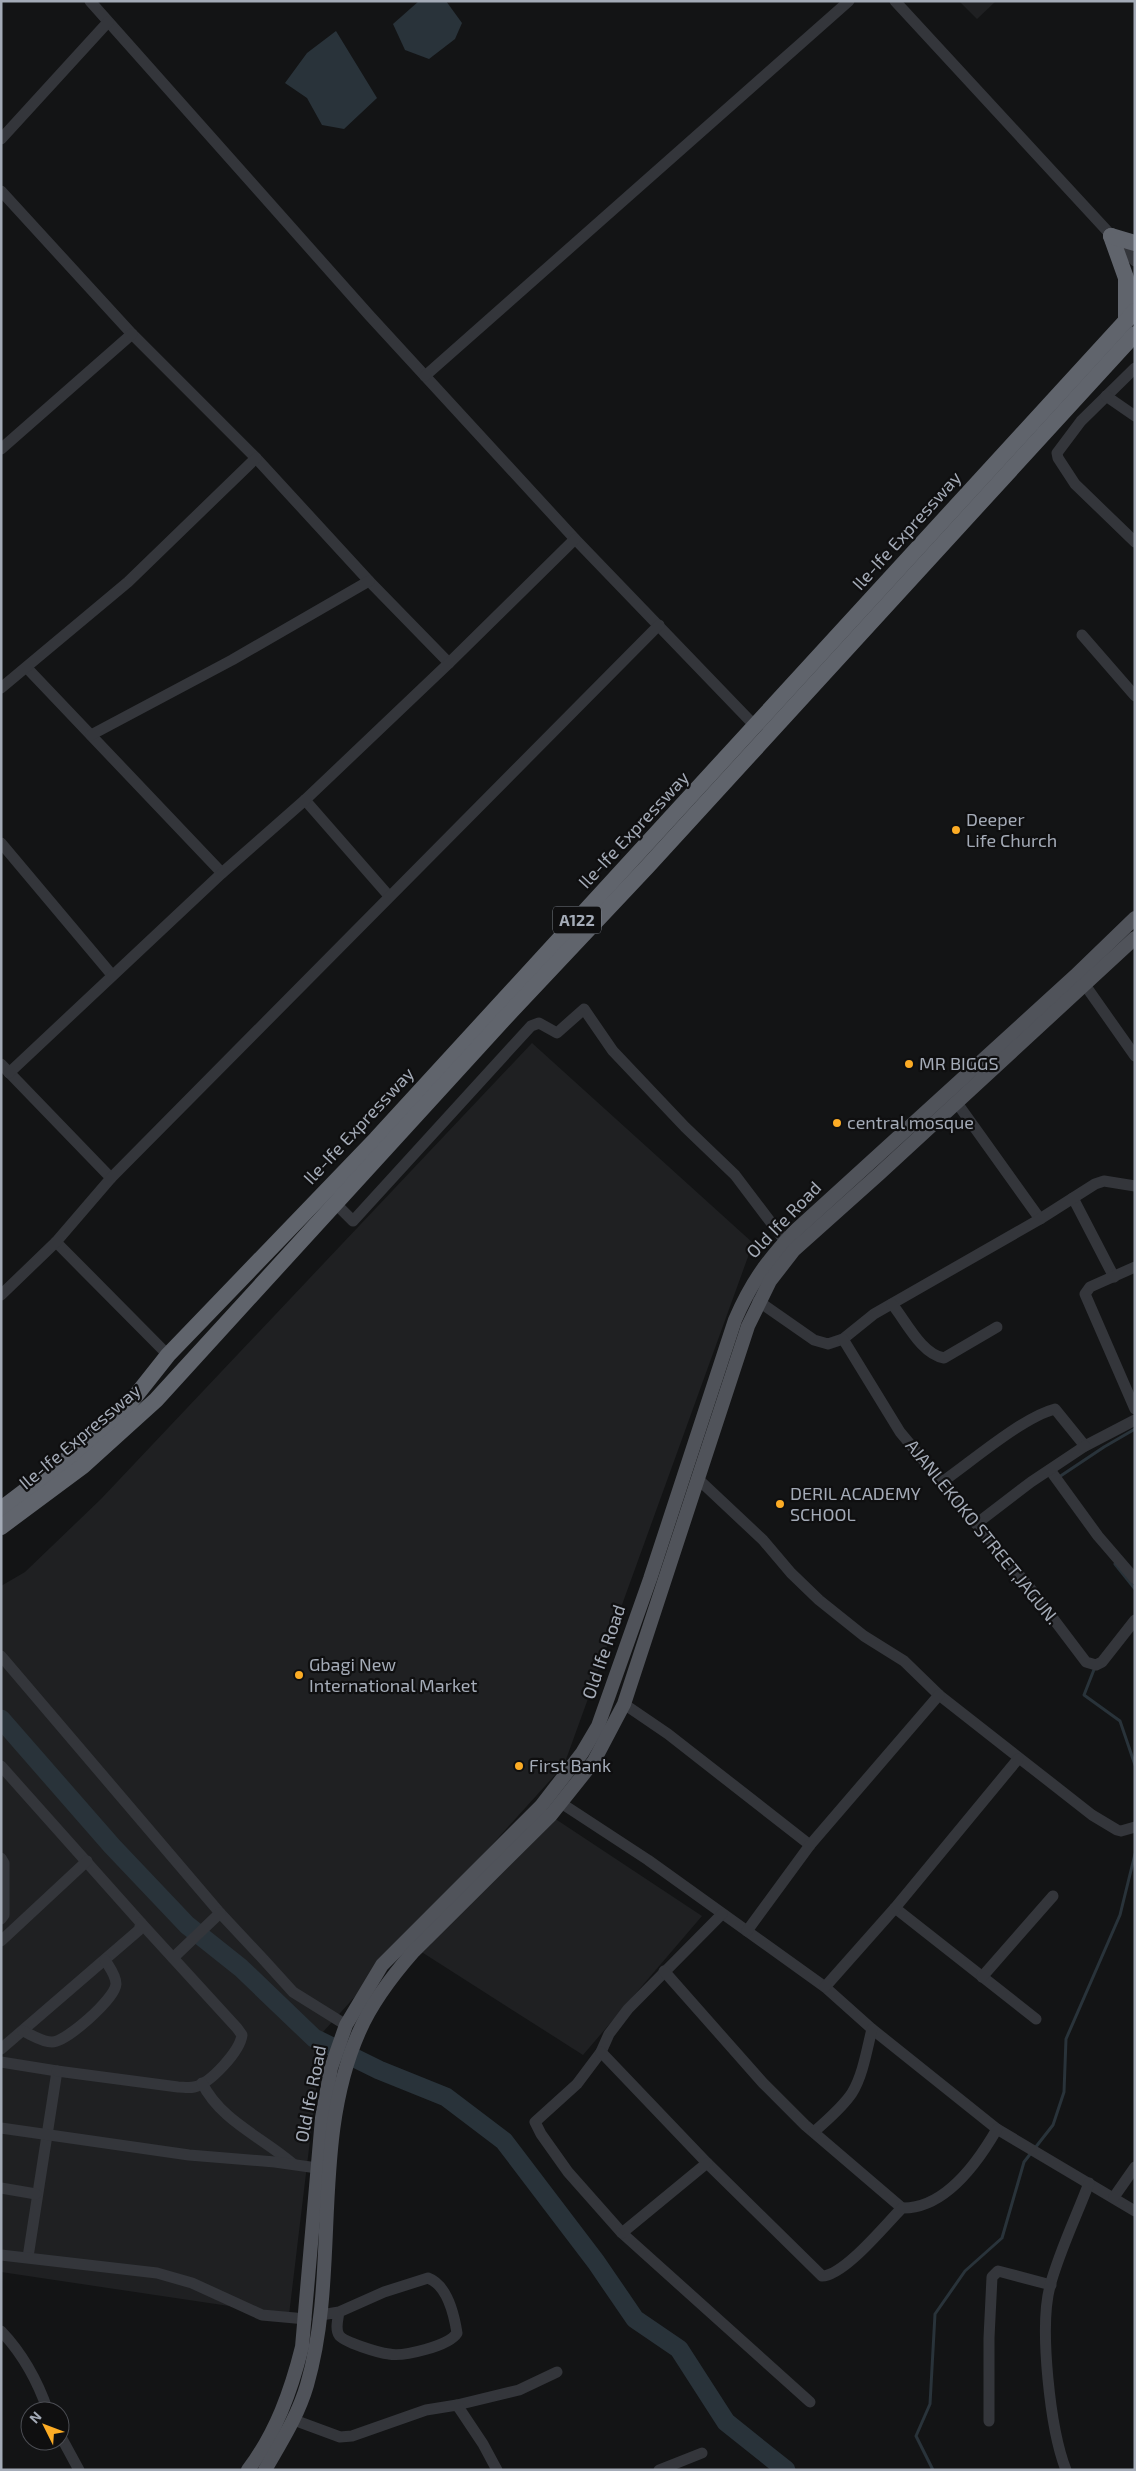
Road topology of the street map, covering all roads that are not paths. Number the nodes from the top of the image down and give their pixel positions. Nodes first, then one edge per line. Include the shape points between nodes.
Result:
1 (90, 1) edge
2 (849, 1) edge
3 (895, 1) edge
4 (108, 22) junction
5 (1, 139) edge
6 (1, 192) edge
7 (1111, 236) junction
8 (1135, 242) edge
9 (1135, 261) edge
10 (1132, 322) edge
11 (132, 334) junction
12 (1135, 368) edge
13 (425, 376) junction
14 (1106, 396) junction
15 (1135, 416) edge
16 (1, 449) edge
17 (256, 458) junction
18 (575, 538) junction
19 (1135, 542) edge
20 (369, 581) junction
21 (659, 625) junction
22 (1082, 635) dead end
23 (449, 663) junction
24 (27, 668) junction
25 (1, 688) edge
26 (1135, 696) edge
27 (756, 727) junction
28 (91, 735) junction
29 (306, 800) junction
30 (1, 843) edge
31 (222, 873) junction
32 (389, 896) junction
33 (1135, 918) edge
34 (1135, 938) edge
35 (112, 975) junction
36 (1085, 986) junction
37 (1015, 1040) junction
38 (1135, 1056) edge
39 (5, 1068) edge
40 (957, 1103) junction
41 (111, 1178) junction
42 (1135, 1186) edge
43 (1073, 1198) junction
44 (336, 1204) junction
45 (1040, 1219) junction
46 (785, 1241) junction
47 (56, 1242) junction
48 (1135, 1268) edge
49 (1114, 1277) junction
50 (1, 1295) edge
51 (758, 1301) junction
52 (892, 1304) junction
53 (997, 1327) dead end
54 (843, 1339) junction
55 (168, 1355) junction
56 (1135, 1408) edge
57 (1135, 1420) edge
58 (1085, 1446) junction
59 (1050, 1470) junction
60 (698, 1478) junction
61 (942, 1482) junction
62 (1, 1509) edge
63 (976, 1524) junction
64 (1, 1527) edge
65 (1135, 1570) edge
66 (1135, 1579) edge
67 (656, 1582) junction
68 (1135, 1620) edge
69 (1, 1656) edge
70 (939, 1695) junction
71 (624, 1704) junction
72 (1018, 1759) junction
73 (1, 1766) edge
74 (561, 1803) junction
75 (1135, 1827) edge
76 (810, 1846) junction
77 (1, 1858) edge
78 (87, 1861) junction
79 (1053, 1896) dead end
80 (894, 1908) junction
81 (722, 1914) junction
82 (218, 1915) junction
83 (2, 1919) edge
84 (141, 1923) junction
85 (14, 1929) junction
86 (747, 1931) junction
87 (1, 1941) edge
88 (175, 1956) junction
89 (105, 1960) junction
90 (382, 1965) junction
91 (664, 1971) junction
92 (393, 1975) junction
93 (982, 1977) junction
94 (825, 1987) junction
95 (1036, 2019) dead end
96 (346, 2025) junction
97 (872, 2029) junction
98 (23, 2031) junction
99 (1, 2049) edge
100 (601, 2052) junction
101 (342, 2057) junction
102 (1, 2062) edge
103 (57, 2071) junction
104 (202, 2083) junction
105 (1, 2128) edge
106 (998, 2129) junction
107 (814, 2132) junction
108 (47, 2134) junction
109 (707, 2163) junction
110 (294, 2164) junction
111 (1135, 2167) edge
112 (316, 2168) junction
113 (1089, 2182) junction
114 (1, 2188) edge
115 (36, 2194) junction
116 (1114, 2197) junction
117 (902, 2208) junction
118 (1135, 2211) edge
119 (622, 2233) junction
120 (1, 2255) edge
121 (28, 2257) junction
122 (1050, 2285) junction
123 (339, 2312) junction
124 (321, 2315) junction
125 (306, 2319) junction
126 (1, 2331) edge
127 (557, 2372) dead end
128 (44, 2401) edge
129 (810, 2402) dead end
130 (457, 2405) junction
131 (294, 2420) junction
132 (989, 2421) dead end
133 (69, 2451) edge
134 (702, 2453) dead end
135 (79, 2470) edge
136 (248, 2470) edge
137 (265, 2470) edge
138 (497, 2470) edge
139 (659, 2470) edge
140 (1066, 2470) edge

1 - 4 street
2 - 13 street
3 - 7 street
4 - 5 street
4 - 13 street
6 - 11 street
7 - 8 highway
7 - 9 street
7 - 10 highway via 1126,278
10 - 27 highway, Ile-Ife Expressway / A122
10 - 44 highway, Ile-Ife Expressway / A122 via 648,866
11 - 16 street
11 - 17 street
12 - 14 street
13 - 18 street
14 - 15 street
14 - 19 street via 1059,448 1058,458 1076,484
17 - 20 street
17 - 24 street via 128,582
18 - 21 street
18 - 23 street
20 - 23 street
20 - 28 street via 232,660
21 - 27 street
21 - 32 street
22 - 26 street
23 - 29 street
24 - 25 street
24 - 28 street
27 - 55 highway, Ile-Ife Expressway / A122 via 376,1139
28 - 31 street
29 - 31 street
29 - 32 street
30 - 35 street
31 - 35 street
32 - 41 street
33 - 37 main road, Old Ife Road
34 - 36 main road, Old Ife Road
35 - 39 street
36 - 37 main road, Old Ife Road
36 - 38 street
37 - 40 main road, Old Ife Road
37 - 46 main road, Old Ife Road
39 - 41 street
40 - 45 street
40 - 51 main road, Old Ife Road via 794,1250
41 - 47 street
42 - 43 street via 1104,1181
43 - 45 street
43 - 49 street
44 - 46 street via 354,1221 531,1026 538,1023 557,1033 584,1008 614,1051 735,1175
44 - 64 highway, Ile-Ife Expressway / A122 via 156,1400 83,1466
45 - 52 street
46 - 67 main road, Old Ife Road via 758,1274 734,1320
47 - 50 street
47 - 55 street
48 - 49 street
49 - 56 street via 1090,1286 1085,1294
51 - 54 street via 814,1340 828,1344
51 - 60 main road, Old Ife Road
52 - 53 street via 927,1350 944,1358
52 - 54 street
54 - 61 street, AJANLEKOKO STREET,JAGUN. via 900,1432
55 - 62 highway, Ile-Ife Expressway / A122 via 122,1411 79,1450
57 - 58 street
58 - 59 street
58 - 61 street via 1055,1409 1021,1426
59 - 63 street
59 - 66 street via 1098,1536
60 - 67 main road, Old Ife Road
60 - 70 street via 763,1540 805,1588 849,1625 904,1662
61 - 63 street, AJANLEKOKO STREET,JAGUN.
63 - 68 street, AJANLEKOKO STREET,JAGUN. via 1086,1662 1096,1665 1102,1662
65 - 66 street
67 - 71 main road, Old Ife Road
67 - 90 main road, Old Ife Road via 598,1726 582,1753 541,1806
69 - 82 street
70 - 72 street
70 - 76 street
71 - 74 main road, Old Ife Road via 594,1761
71 - 76 street via 668,1734
72 - 75 street via 1117,1830
72 - 80 street
73 - 78 street
74 - 81 street
74 - 92 main road, Old Ife Road
76 - 86 street
77 - 83 street via 4,1863
78 - 84 street
78 - 85 street
79 - 93 street
80 - 93 street
80 - 94 street
81 - 86 street
81 - 91 street
82 - 88 street
82 - 96 street via 293,1992
83 - 85 street
84 - 88 street
84 - 89 street via 140,1930
85 - 87 street
86 - 94 street
88 - 104 street via 242,2035 230,2058
89 - 98 street
89 - 98 street via 116,1986 110,1997 88,2019 64,2038 53,2042
90 - 92 main road
90 - 96 main road, Old Ife Road
91 - 100 street via 609,2034
91 - 107 street via 763,2083
92 - 101 main road, Old Ife Road
93 - 95 street
94 - 97 street
96 - 101 main road, Old Ife Road
97 - 106 street via 970,2110
97 - 107 street via 858,2082
98 - 99 street
100 - 109 street
100 - 119 street via 577,2084 535,2122 568,2172
101 - 112 main road, Old Ife Road via 322,2118
101 - 124 main road, Old Ife Road via 329,2170
102 - 103 street
103 - 104 street via 178,2087 194,2087
103 - 108 street
104 - 110 street via 214,2105 227,2117
105 - 108 street
106 - 113 street
106 - 117 street via 979,2160 955,2184 923,2206
107 - 117 street
108 - 110 street via 189,2155
108 - 115 street
109 - 117 street via 822,2276 829,2276 852,2259
109 - 119 street
110 - 112 street
111 - 116 street
112 - 125 main road, Old Ife Road
113 - 116 street
113 - 122 street
114 - 115 street
115 - 121 street
116 - 118 street
119 - 129 street
120 - 121 street
121 - 125 street via 157,2273 192,2283 262,2315
122 - 132 street via 998,2271 992,2277
122 - 140 street via 1047,2357 1057,2439
123 - 123 street via 337,2330 341,2338 389,2354 444,2344 457,2333 444,2291 428,2278 384,2292
123 - 124 street
124 - 131 main road, Old Ife Road via 306,2386
125 - 136 main road, Old Ife Road via 293,2382 281,2414
126 - 128 street via 25,2363
127 - 130 street via 519,2390
130 - 131 street via 426,2410 352,2436 340,2437
130 - 138 street via 484,2444
131 - 137 main road, Old Ife Road
133 - 135 street
134 - 139 street

